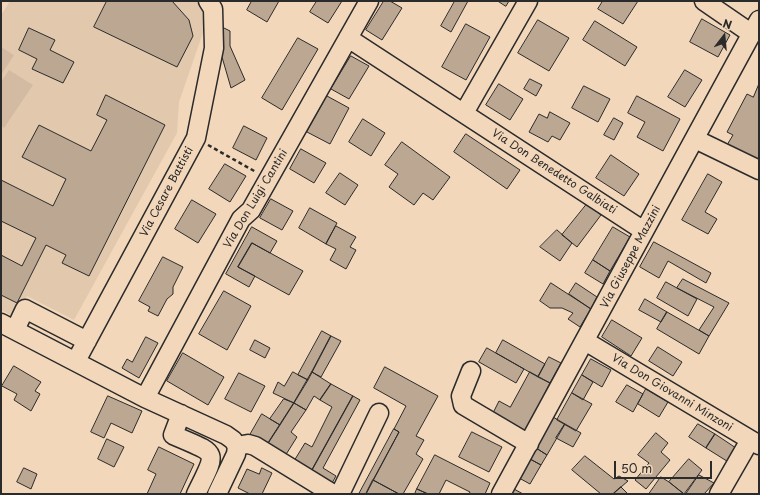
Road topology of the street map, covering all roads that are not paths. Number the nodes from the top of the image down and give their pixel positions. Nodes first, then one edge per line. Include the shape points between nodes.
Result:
1 (369, 1) edge
2 (528, 1) edge
3 (704, 1) edge
4 (210, 5) edge
5 (755, 27) edge
6 (348, 38) junction
7 (464, 113) junction
8 (694, 139) junction
9 (759, 170) edge
10 (644, 231) junction
11 (8, 326) edge
12 (87, 340) junction
13 (585, 342) junction
14 (76, 362) junction
15 (471, 371) dead end
16 (145, 398) junction
17 (378, 413) dead end
18 (181, 414) junction
19 (754, 443) edge
20 (529, 444) junction
21 (237, 446) junction
22 (196, 494) edge
23 (217, 494) edge
24 (332, 494) edge
25 (340, 494) edge
26 (501, 494) edge
27 (719, 494) edge

1 - 6 street, Via Don Luigi Cantini
2 - 7 street
3 - 5 street
4 - 12 street, Via Cesare Battisti via 214,48 196,138
5 - 8 street, Via Giuseppe Mazzini
6 - 7 street, Via Don Benedetto Galbiati
6 - 16 street, Via Don Luigi Cantini via 251,210 241,219
7 - 10 street, Via Don Benedetto Galbiati
8 - 9 street
8 - 10 street, Via Giuseppe Mazzini
10 - 13 street, Via Giuseppe Mazzini
11 - 12 street via 25,310
11 - 14 street
12 - 14 street, Via Cesare Battisti
13 - 19 street, Via Don Giovanni Minzoni
13 - 20 street, Via Giuseppe Mazzini
14 - 16 street
15 - 20 street via 461,396 463,405
16 - 18 street
17 - 25 street
18 - 21 street via 226,434
18 - 22 street via 173,435 206,449 211,455 212,462
19 - 27 street
20 - 26 street, Via Giuseppe Mazzini
21 - 23 street via 236,454
21 - 24 street via 255,446

